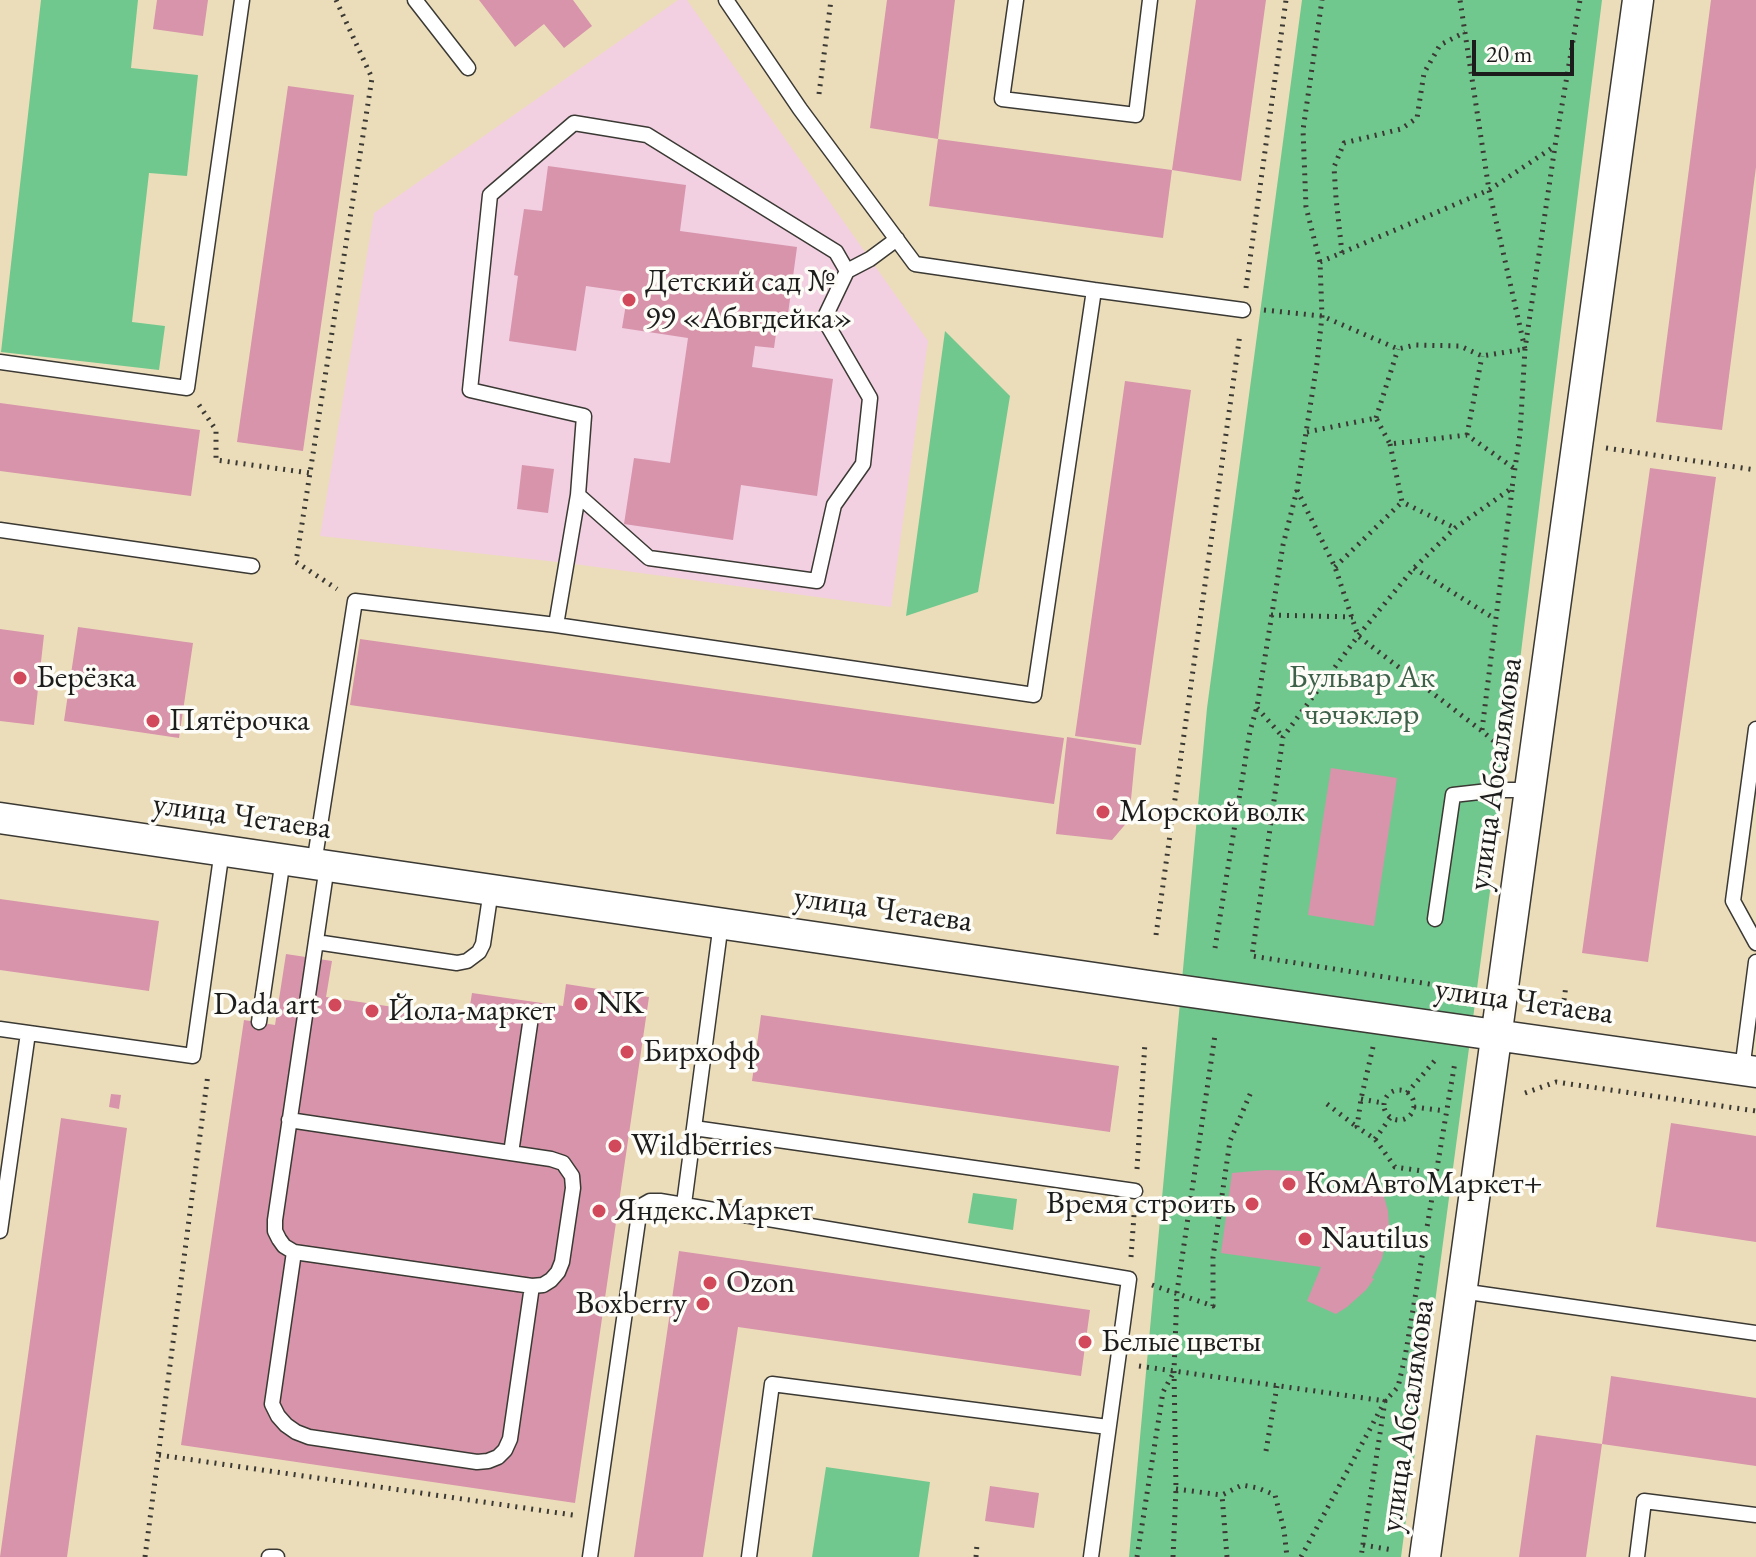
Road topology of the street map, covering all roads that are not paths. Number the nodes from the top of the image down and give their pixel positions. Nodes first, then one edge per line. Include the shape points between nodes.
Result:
1 (242, 0) edge
2 (415, 0) edge
3 (726, 0) edge
4 (1016, 0) edge
5 (1150, 0) edge
6 (1638, 0) edge
7 (468, 68) dead end
8 (897, 239) junction
9 (847, 271) junction
10 (1094, 290) junction
11 (1243, 310) road end
12 (0, 362) edge
13 (578, 495) junction
14 (0, 530) edge
15 (252, 566) dead end
16 (556, 625) junction
17 (1756, 729) edge
18 (1530, 790) junction
19 (0, 818) edge
20 (222, 850) junction
21 (283, 859) junction
22 (320, 865) junction
23 (491, 890) junction
24 (1435, 919) dead end
25 (721, 923) junction
26 (316, 942) junction
27 (1756, 943) edge
28 (1756, 962) edge
29 (259, 1022) dead end
30 (530, 1024) dead end
31 (0, 1029) edge
32 (28, 1033) junction
33 (1497, 1036) junction
34 (1749, 1071) edge
35 (289, 1120) junction
36 (694, 1128) junction
37 (511, 1153) junction
38 (1135, 1191) road end
39 (684, 1204) junction
40 (0, 1231) edge
41 (294, 1252) junction
42 (532, 1286) junction
43 (1461, 1291) junction
44 (1756, 1333) edge
45 (1108, 1427) junction
46 (1756, 1515) edge
47 (269, 1557) edge
48 (277, 1557) edge
49 (590, 1557) edge
50 (749, 1557) edge
51 (1091, 1557) edge
52 (1425, 1557) edge
53 (1637, 1557) edge

1 - 12 lane via 187,388
2 - 7 lane
3 - 8 lane
4 - 5 lane via 1002,99 1136,115
6 - 18 street, улица Абсалямова
8 - 9 lane
8 - 10 lane via 915,264
9 - 13 lane via 824,319 870,398 863,464 834,505 817,581 649,558
9 - 13 lane via 836,252 647,135 574,123 490,195 470,390 584,416
10 - 11 lane
10 - 16 lane via 1034,695
13 - 16 lane
14 - 15 lane
16 - 22 lane via 355,601
17 - 27 lane via 1733,901
18 - 24 lane via 1453,795
18 - 33 street, улица Абсалямова
19 - 20 street, улица Четаева
20 - 21 street, улица Четаева
20 - 32 lane via 193,1056
21 - 22 street, улица Четаева
21 - 29 lane
22 - 23 street, улица Четаева
22 - 26 lane
23 - 25 street, улица Четаева
23 - 26 lane via 483,944 467,961
25 - 33 street, улица Четаева
25 - 36 lane
26 - 35 lane
28 - 34 lane
30 - 37 lane
31 - 32 lane
32 - 40 lane
33 - 34 street, улица Четаева
33 - 43 street, улица Абсалямова
35 - 37 lane
35 - 41 lane via 275,1231
36 - 38 lane
36 - 39 lane
37 - 42 lane via 563,1163 572,1176 562,1262 551,1280
39 - 45 lane via 1129,1279
39 - 49 lane via 650,1201 639,1214
41 - 42 lane
41 - 42 lane via 272,1404 278,1416 309,1437 477,1462 498,1457 510,1439
43 - 44 lane
43 - 52 street, улица Абсалямова
45 - 50 lane via 772,1384
45 - 51 lane
46 - 53 lane via 1644,1501
47 - 48 lane

